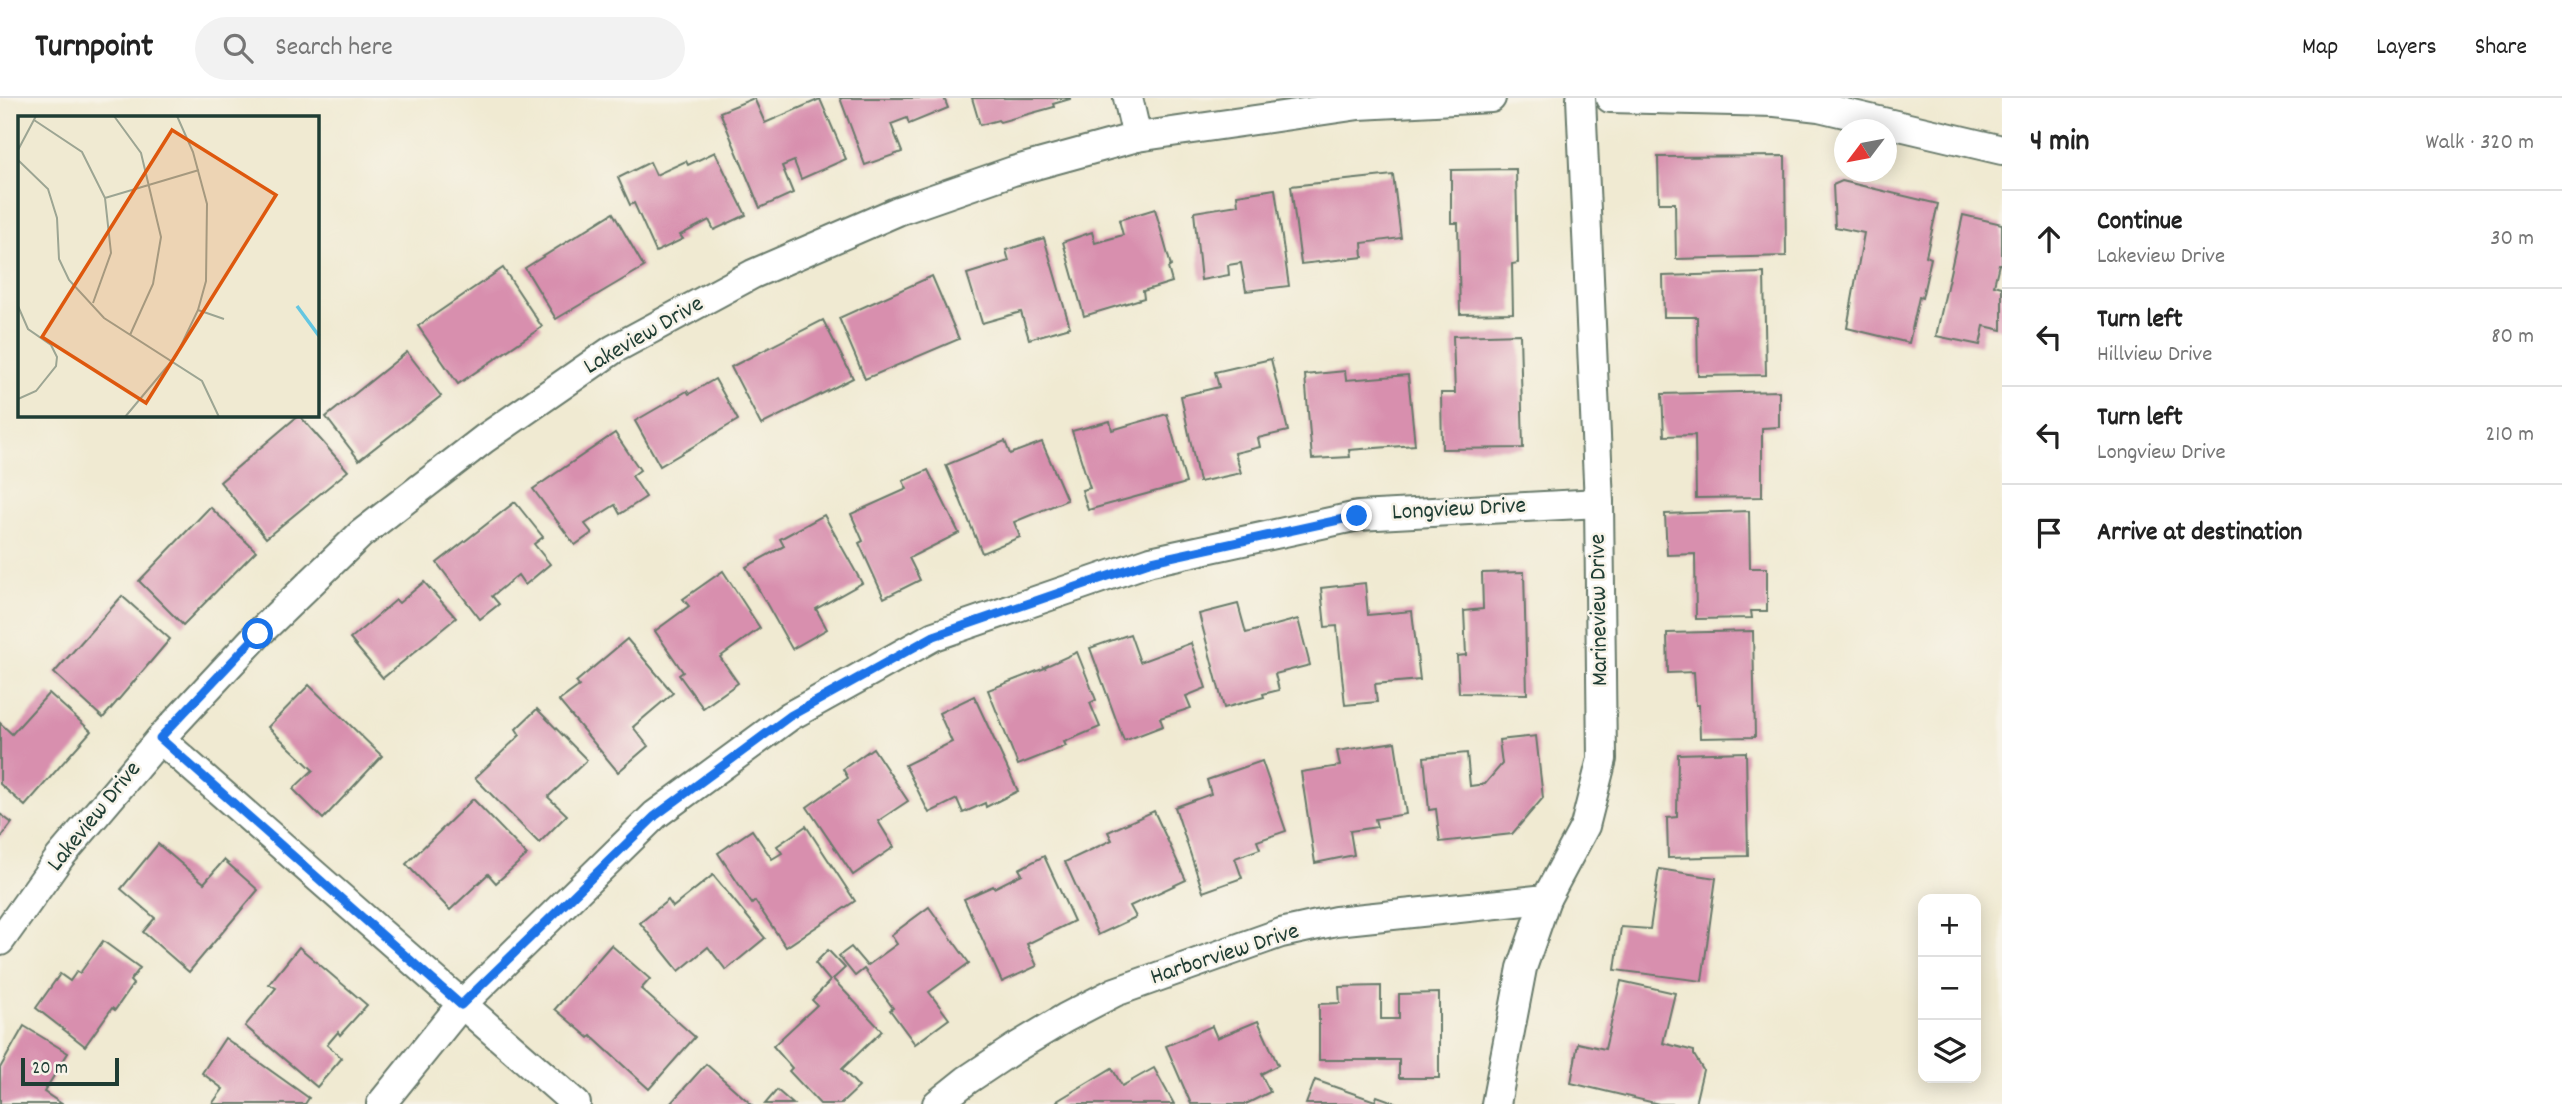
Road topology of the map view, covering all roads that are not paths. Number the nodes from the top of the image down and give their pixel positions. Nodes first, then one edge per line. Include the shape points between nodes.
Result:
1 (1128, 98) edge
2 (1491, 98) edge
3 (1581, 98) edge
4 (1609, 98) edge
5 (1137, 137) junction
6 (2002, 150) edge
7 (1599, 503) junction
8 (160, 738) junction
9 (1546, 899) junction
10 (0, 941) edge
11 (461, 1005) junction
12 (381, 1104) edge
13 (576, 1104) edge
14 (937, 1104) edge
15 (1496, 1104) edge

1 - 5 street
2 - 5 street, Lakeview Drive via 1359,105
3 - 7 street, Marineview Drive
4 - 6 street via 1819,107
5 - 8 street, Lakeview Drive via 1013,171 898,211 753,274 614,349 484,439 361,534
7 - 9 street, Marineview Drive via 1602,759 1585,826
7 - 11 street, Longview Drive via 1357,516 1152,561 934,636 790,716 655,816
8 - 10 street, Lakeview Drive via 60,857
8 - 11 street
9 - 14 street, Harborview Drive via 1336,921 1281,933 1115,992 1015,1048
9 - 15 street, Marineview Drive via 1522,968
11 - 12 street, Longview Drive
11 - 13 street

